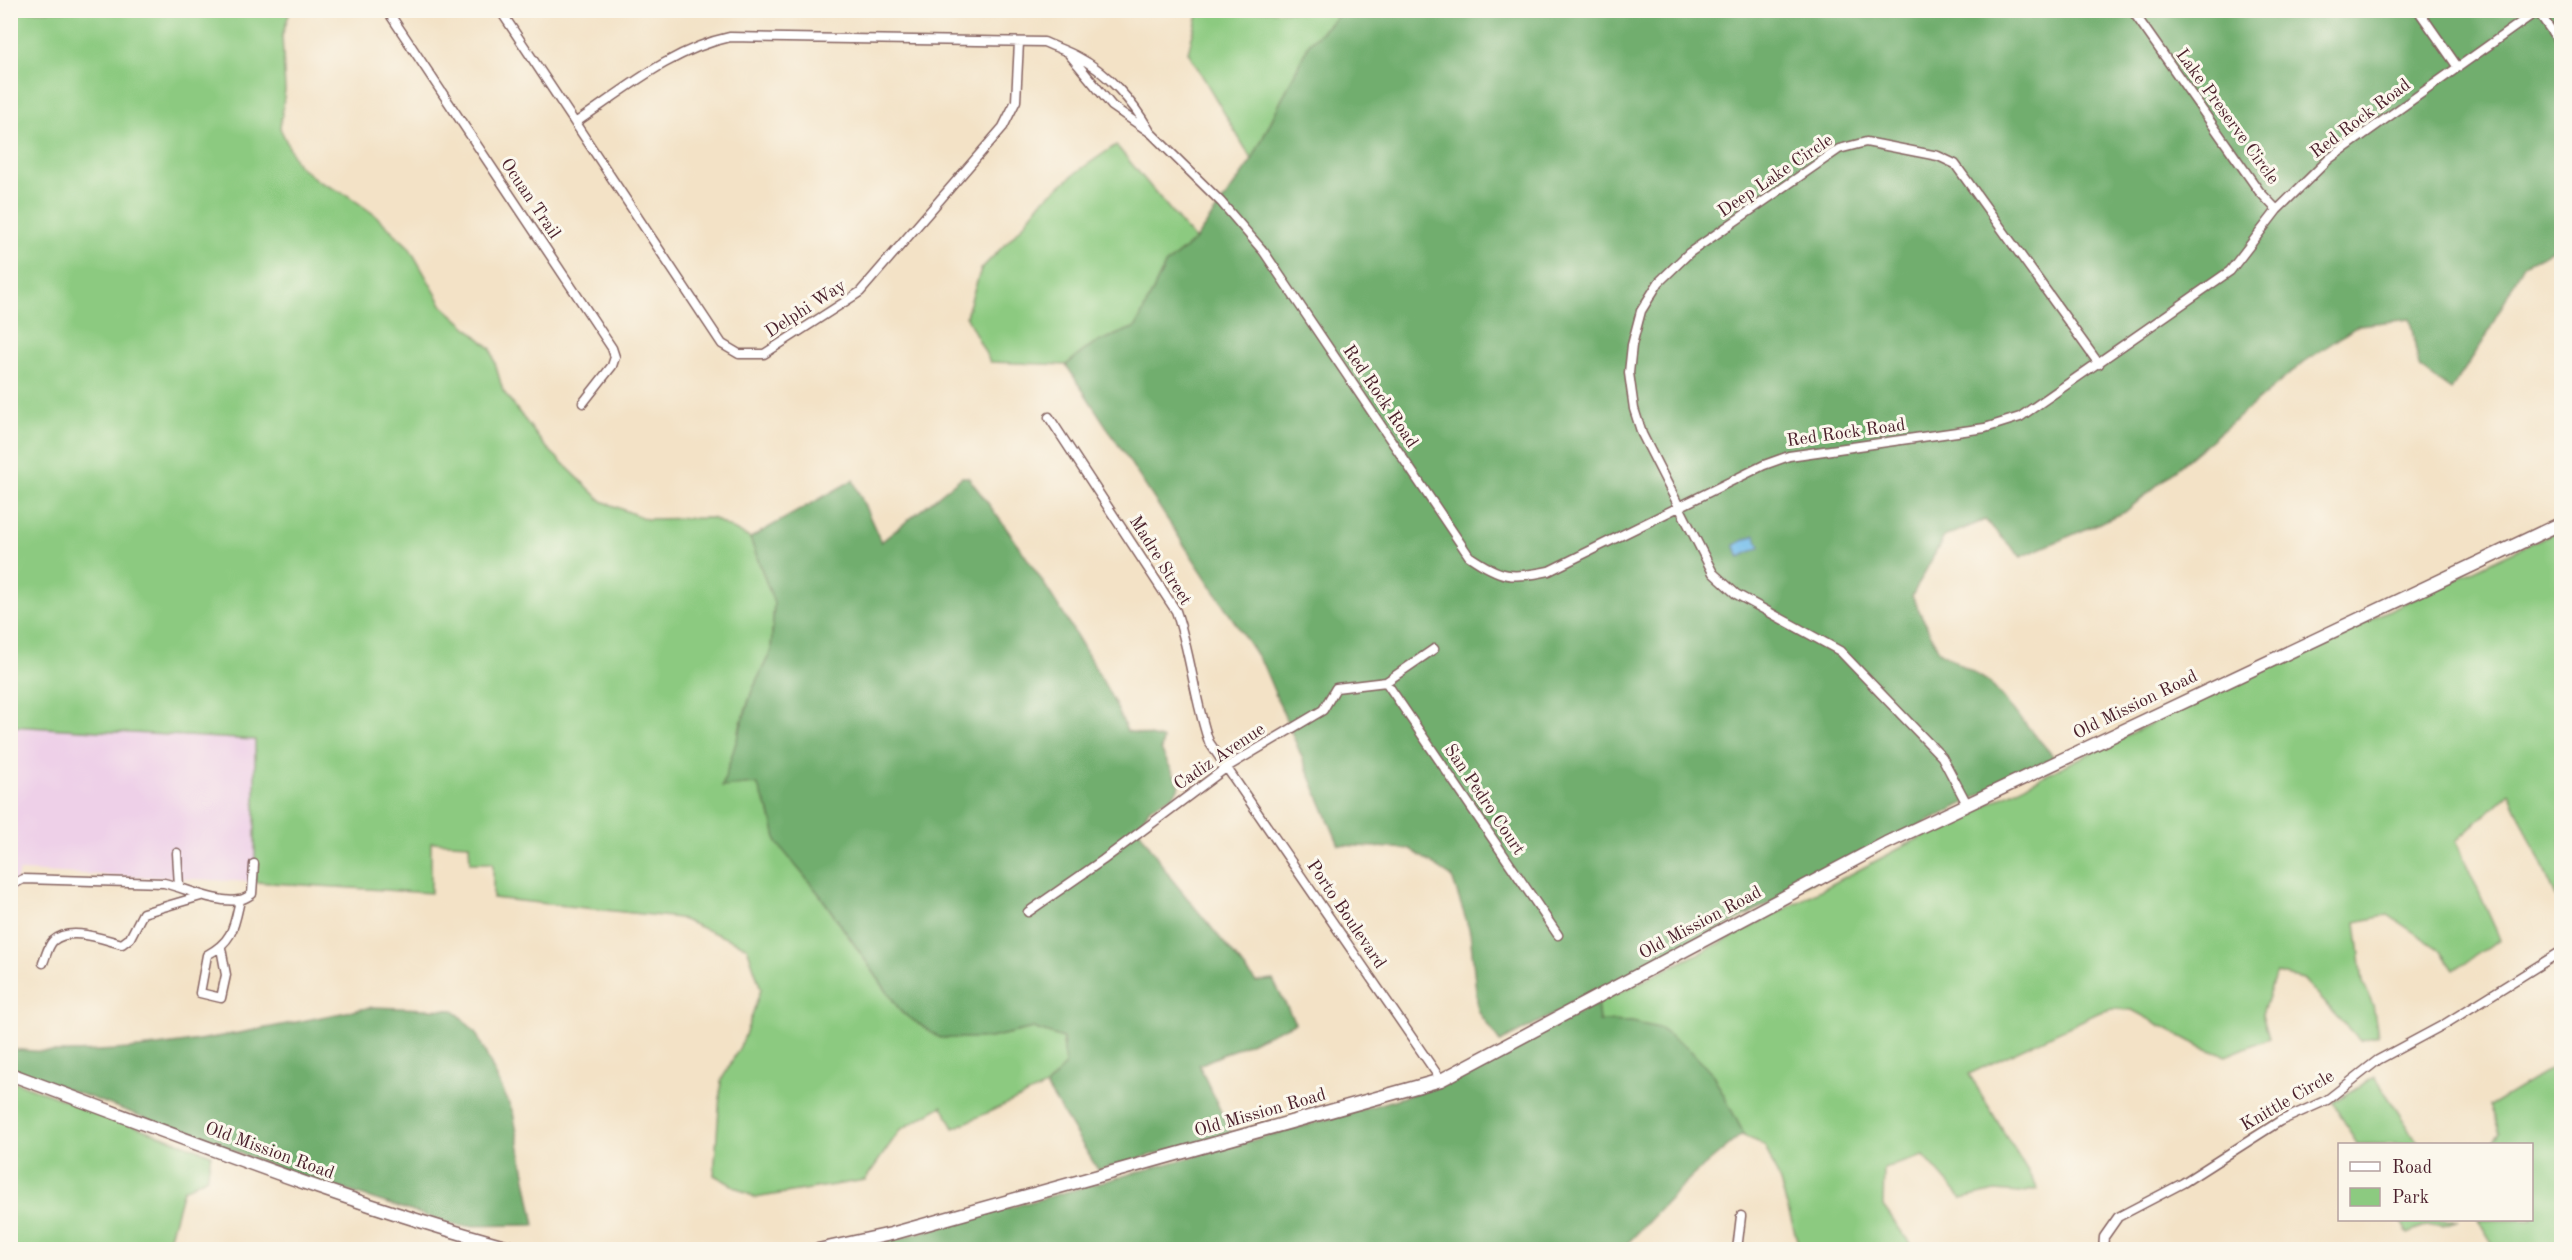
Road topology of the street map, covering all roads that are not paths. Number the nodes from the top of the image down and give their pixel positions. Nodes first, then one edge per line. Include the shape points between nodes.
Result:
1 (387, 10) edge
2 (500, 10) edge
3 (2132, 10) edge
4 (2418, 10) edge
5 (2537, 11) edge
6 (1019, 42) junction
7 (2562, 46) edge
8 (1069, 54) junction
9 (2457, 66) junction
10 (1118, 88) junction
11 (1105, 98) junction
12 (574, 123) junction
13 (1151, 133) junction
14 (2277, 210) junction
15 (2099, 363) junction
16 (583, 403) dead end
17 (1049, 417) dead end
18 (1679, 507) junction
19 (2562, 523) edge
20 (1434, 650) dead end
21 (1386, 682) junction
22 (1227, 767) junction
23 (1967, 804) junction
24 (177, 853) dead end
25 (254, 864) dead end
26 (10, 886) edge
27 (179, 886) junction
28 (201, 896) junction
29 (240, 900) junction
30 (1028, 912) dead end
31 (1558, 935) dead end
32 (221, 948) junction
33 (2562, 951) edge
34 (43, 963) dead end
35 (10, 1074) edge
36 (1441, 1080) junction
37 (1741, 1216) dead end
38 (520, 1250) edge
39 (818, 1250) edge
40 (1737, 1250) edge
41 (2103, 1250) edge

1 - 16 street, Ocuan Trail via 612,348 612,366
2 - 12 street, Delphi Way
3 - 14 street, Lake Preserve Circle via 2259,191
4 - 9 street
5 - 7 street
5 - 9 street, Red Rock Road
6 - 8 street, Red Rock Road via 1044,42
6 - 12 street, Red Rock Road via 730,37 687,51
6 - 12 street, Delphi Way via 1016,101 1003,127 860,292 764,354 739,354 722,344
8 - 10 street, Red Rock Road
8 - 11 street, Red Rock Road
9 - 14 street, Red Rock Road via 2329,159
10 - 11 street
10 - 13 street, Red Rock Road via 1137,108
11 - 13 street, Red Rock Road
13 - 18 street, Red Rock Road via 1221,202 1264,252 1469,556 1494,573 1525,576 1549,571
14 - 15 street, Red Rock Road via 2230,271
15 - 18 street, Red Rock Road via 2020,417 1985,428 1789,456
15 - 18 street, Deep Lake Circle via 1955,164 1938,156 1866,142 1839,149 1689,253 1659,282 1641,311 1629,373 1634,409 1642,434
17 - 22 street, Madre Street via 1176,611 1188,645 1201,718 1209,742
18 - 23 street, Deep Lake Circle via 1713,573 1736,594 1840,651 1942,757
19 - 23 street, Old Mission Road
20 - 21 street, Cadiz Avenue
21 - 22 street, Cadiz Avenue via 1336,688 1323,710
21 - 31 street, San Pedro Court
22 - 30 street, Cadiz Avenue
22 - 36 street, Porto Boulevard
23 - 36 street, Old Mission Road via 1886,843
24 - 27 street
25 - 29 street via 252,894
26 - 27 street via 23,879
27 - 28 street
28 - 29 street
28 - 34 street via 143,913 130,938 122,944 81,934 63,935 51,943
29 - 32 street via 234,930
32 - 32 street via 207,956 200,993 221,998 226,975
33 - 41 street, Knittle Circle via 2445,1024 2385,1056 2327,1100 2280,1121 2182,1183 2118,1217 2104,1237
35 - 38 street, Old Mission Road via 301,1182
36 - 39 street, Old Mission Road via 891,1234
37 - 40 street

